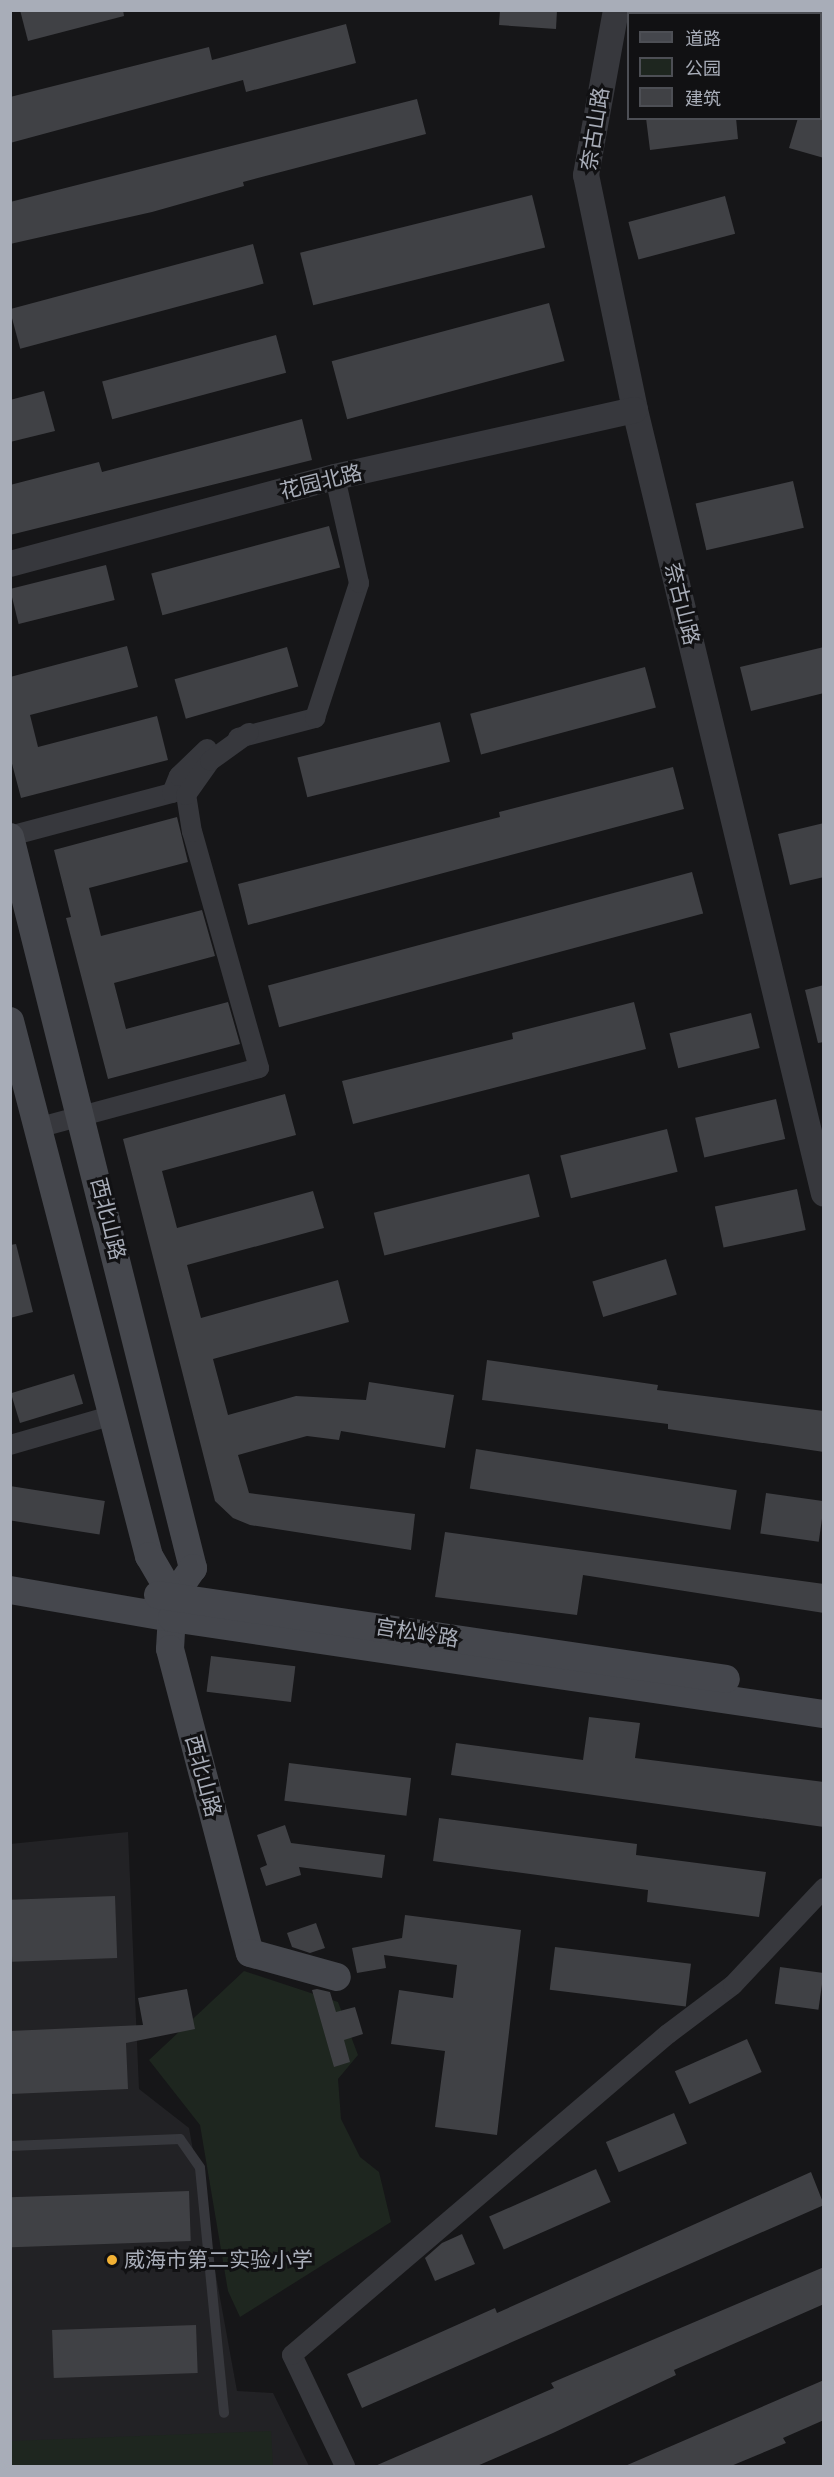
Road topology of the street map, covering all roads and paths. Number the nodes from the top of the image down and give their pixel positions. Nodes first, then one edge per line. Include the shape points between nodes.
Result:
1 (615, 10) edge
2 (635, 410) junction
3 (335, 477) junction
4 (10, 564) edge
5 (249, 733) junction
6 (10, 836) edge
7 (10, 1021) edge
8 (82, 1116) junction
9 (38, 1128) junction
10 (824, 1194) edge
11 (110, 1416) junction
12 (10, 1445) edge
13 (10, 1573) edge
14 (10, 1590) edge
15 (173, 1608) junction
16 (824, 1694) edge
17 (824, 1713) edge
18 (824, 1888) edge
19 (337, 1977) dead end
20 (10, 2146) edge
21 (224, 2413) dead end
22 (345, 2466) edge

1 - 2 street, 奈古山路 via 586,175
2 - 3 street, 花园北路
2 - 10 street, 奈古山路
3 - 4 street, 花园北路
3 - 5 street via 358,583 315,718
5 - 6 street via 208,749 180,777 172,793
5 - 8 street via 210,761 186,795 192,832 259,1068
6 - 8 main road, 西北山路
7 - 9 main road
8 - 9 street
8 - 15 main road, 西北山路 via 193,1568
9 - 11 main road
11 - 12 street
11 - 15 main road via 149,1556
13 - 15 main road, 宫松岭路
14 - 15 main road
15 - 16 main road, 宫松岭路
15 - 17 main road
15 - 19 main road, 西北山路 via 170,1649 250,1953
18 - 22 street via 733,1985 668,2034 292,2355
20 - 21 lane via 180,2139 200,2168

